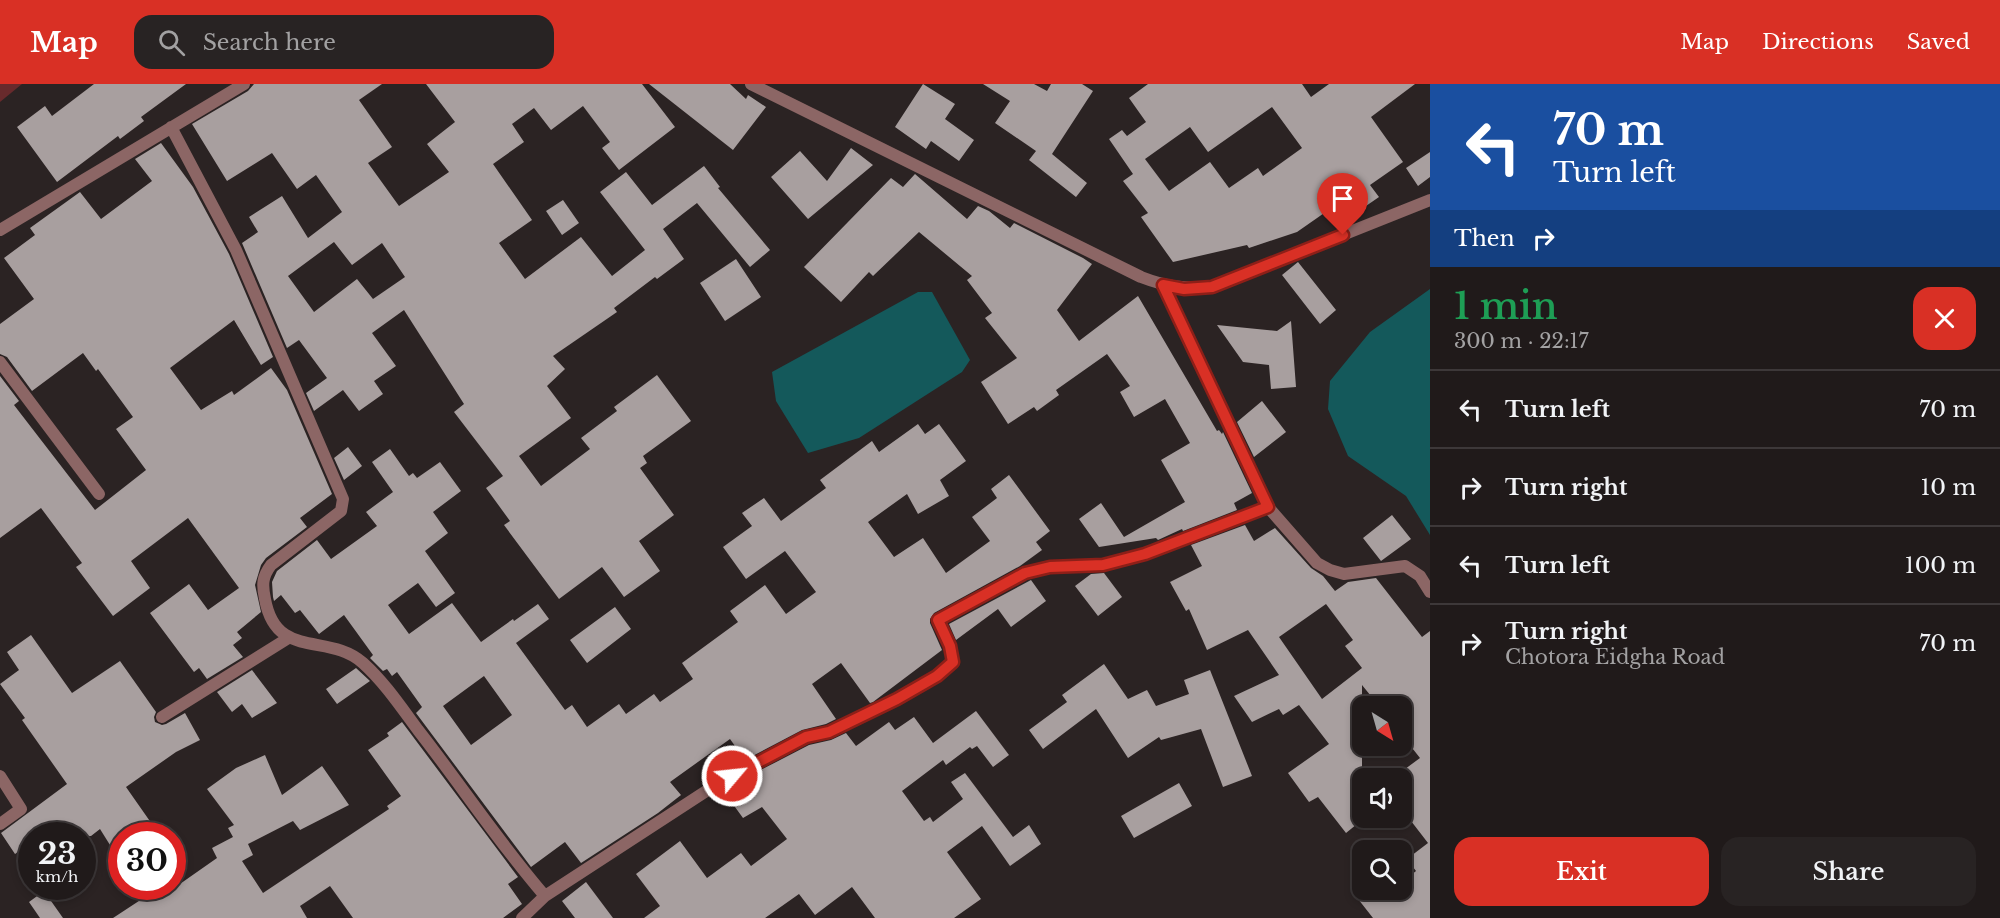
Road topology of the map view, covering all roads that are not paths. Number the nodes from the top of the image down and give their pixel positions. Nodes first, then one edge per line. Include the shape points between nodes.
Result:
1 (244, 84) edge
2 (751, 84) edge
3 (171, 127) junction
4 (1430, 200) edge
5 (0, 230) edge
6 (1163, 285) junction
7 (0, 362) edge
8 (99, 494) dead end
9 (1268, 507) junction
10 (1430, 591) edge
11 (290, 637) junction
12 (162, 717) dead end
13 (0, 776) edge
14 (0, 824) edge
15 (545, 896) junction
16 (522, 918) edge

1 - 3 street
2 - 6 street
3 - 5 street
3 - 11 street via 237,250 343,499 341,511 271,565 265,574 262,585 267,611 277,629
4 - 6 street via 1212,287 1184,289
6 - 9 street
7 - 8 street
9 - 10 street via 1317,563 1330,570 1344,574 1405,566 1420,576
9 - 15 street via 1145,554 1103,565 1050,567 1025,573 938,620 953,662 937,676 829,732 806,737 714,786
11 - 12 street
11 - 15 street via 297,642 342,651 361,661 380,680 510,856
13 - 14 street via 21,809
15 - 16 street

